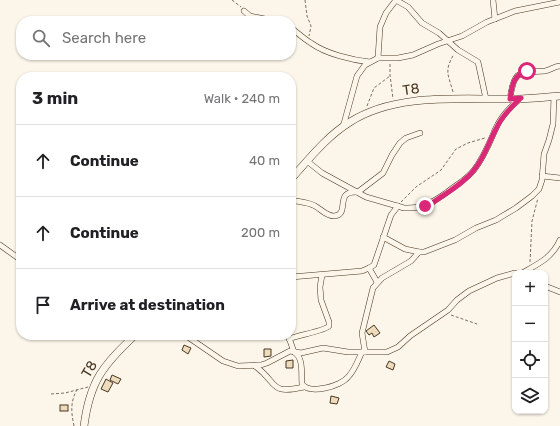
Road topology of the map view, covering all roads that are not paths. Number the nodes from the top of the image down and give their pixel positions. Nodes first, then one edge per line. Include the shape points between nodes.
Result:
1 (493, 0) edge
2 (560, 2) edge
3 (244, 11) road end
4 (250, 16) edge
5 (495, 19) junction
6 (296, 32) edge
7 (447, 42) junction
8 (378, 58) junction
9 (370, 62) junction
10 (560, 66) edge
11 (557, 96) edge
12 (521, 98) junction
13 (486, 99) junction
14 (510, 99) junction
15 (343, 127) junction
16 (420, 133) dead end
17 (307, 162) junction
18 (296, 174) edge
19 (542, 176) junction
20 (560, 178) edge
21 (358, 192) junction
22 (296, 201) edge
23 (398, 206) junction
24 (383, 237) junction
25 (560, 240) edge
26 (0, 245) edge
27 (418, 252) junction
28 (16, 256) edge
29 (369, 268) junction
30 (527, 270) edge
31 (512, 274) edge
32 (322, 275) junction
33 (296, 276) edge
34 (377, 282) junction
35 (548, 287) edge
36 (560, 292) edge
37 (296, 335) edge
38 (130, 340) edge
39 (192, 340) edge
40 (289, 340) edge
41 (294, 352) junction
42 (363, 352) junction
43 (255, 366) junction
44 (304, 387) junction
45 (84, 426) edge

1 - 5 street
2 - 5 street via 524,8
3 - 4 street
5 - 7 street
6 - 9 street via 324,51 353,60
7 - 8 street via 406,58
7 - 8 street via 439,33 422,23 408,7 396,0 380,27
7 - 13 street via 478,62
8 - 9 street
9 - 15 street via 357,76
10 - 14 street via 546,71 527,71 520,74 513,82
11 - 12 street, T8
11 - 19 street via 552,129 544,154
12 - 14 street, T8
12 - 23 street via 504,116 484,156 465,180 431,204 410,208
13 - 14 street, T8
13 - 15 street, T8 via 417,101 394,105 365,114
15 - 17 street, T8
16 - 21 street via 400,143 383,173
17 - 18 street, T8
17 - 21 street
19 - 20 street
19 - 27 street via 538,190 496,220 455,240
21 - 22 street via 346,195 342,211 335,216 328,215 310,204
21 - 23 street
23 - 24 street via 391,215
24 - 27 street via 405,250
24 - 29 street via 376,261 373,267
25 - 30 street via 545,260
26 - 28 street
27 - 34 street via 411,261
29 - 32 street
29 - 34 street
31 - 42 street via 474,288 398,347 387,352
32 - 33 street
32 - 37 street via 321,294 329,326
34 - 42 street via 363,326
35 - 36 street
38 - 45 street, T8 via 99,375 89,398
39 - 43 street via 223,361 238,366
40 - 41 street
41 - 42 street via 323,348
41 - 43 street via 286,352 267,364
41 - 44 street via 300,360
42 - 44 street via 347,379 322,388
43 - 44 street via 278,389

